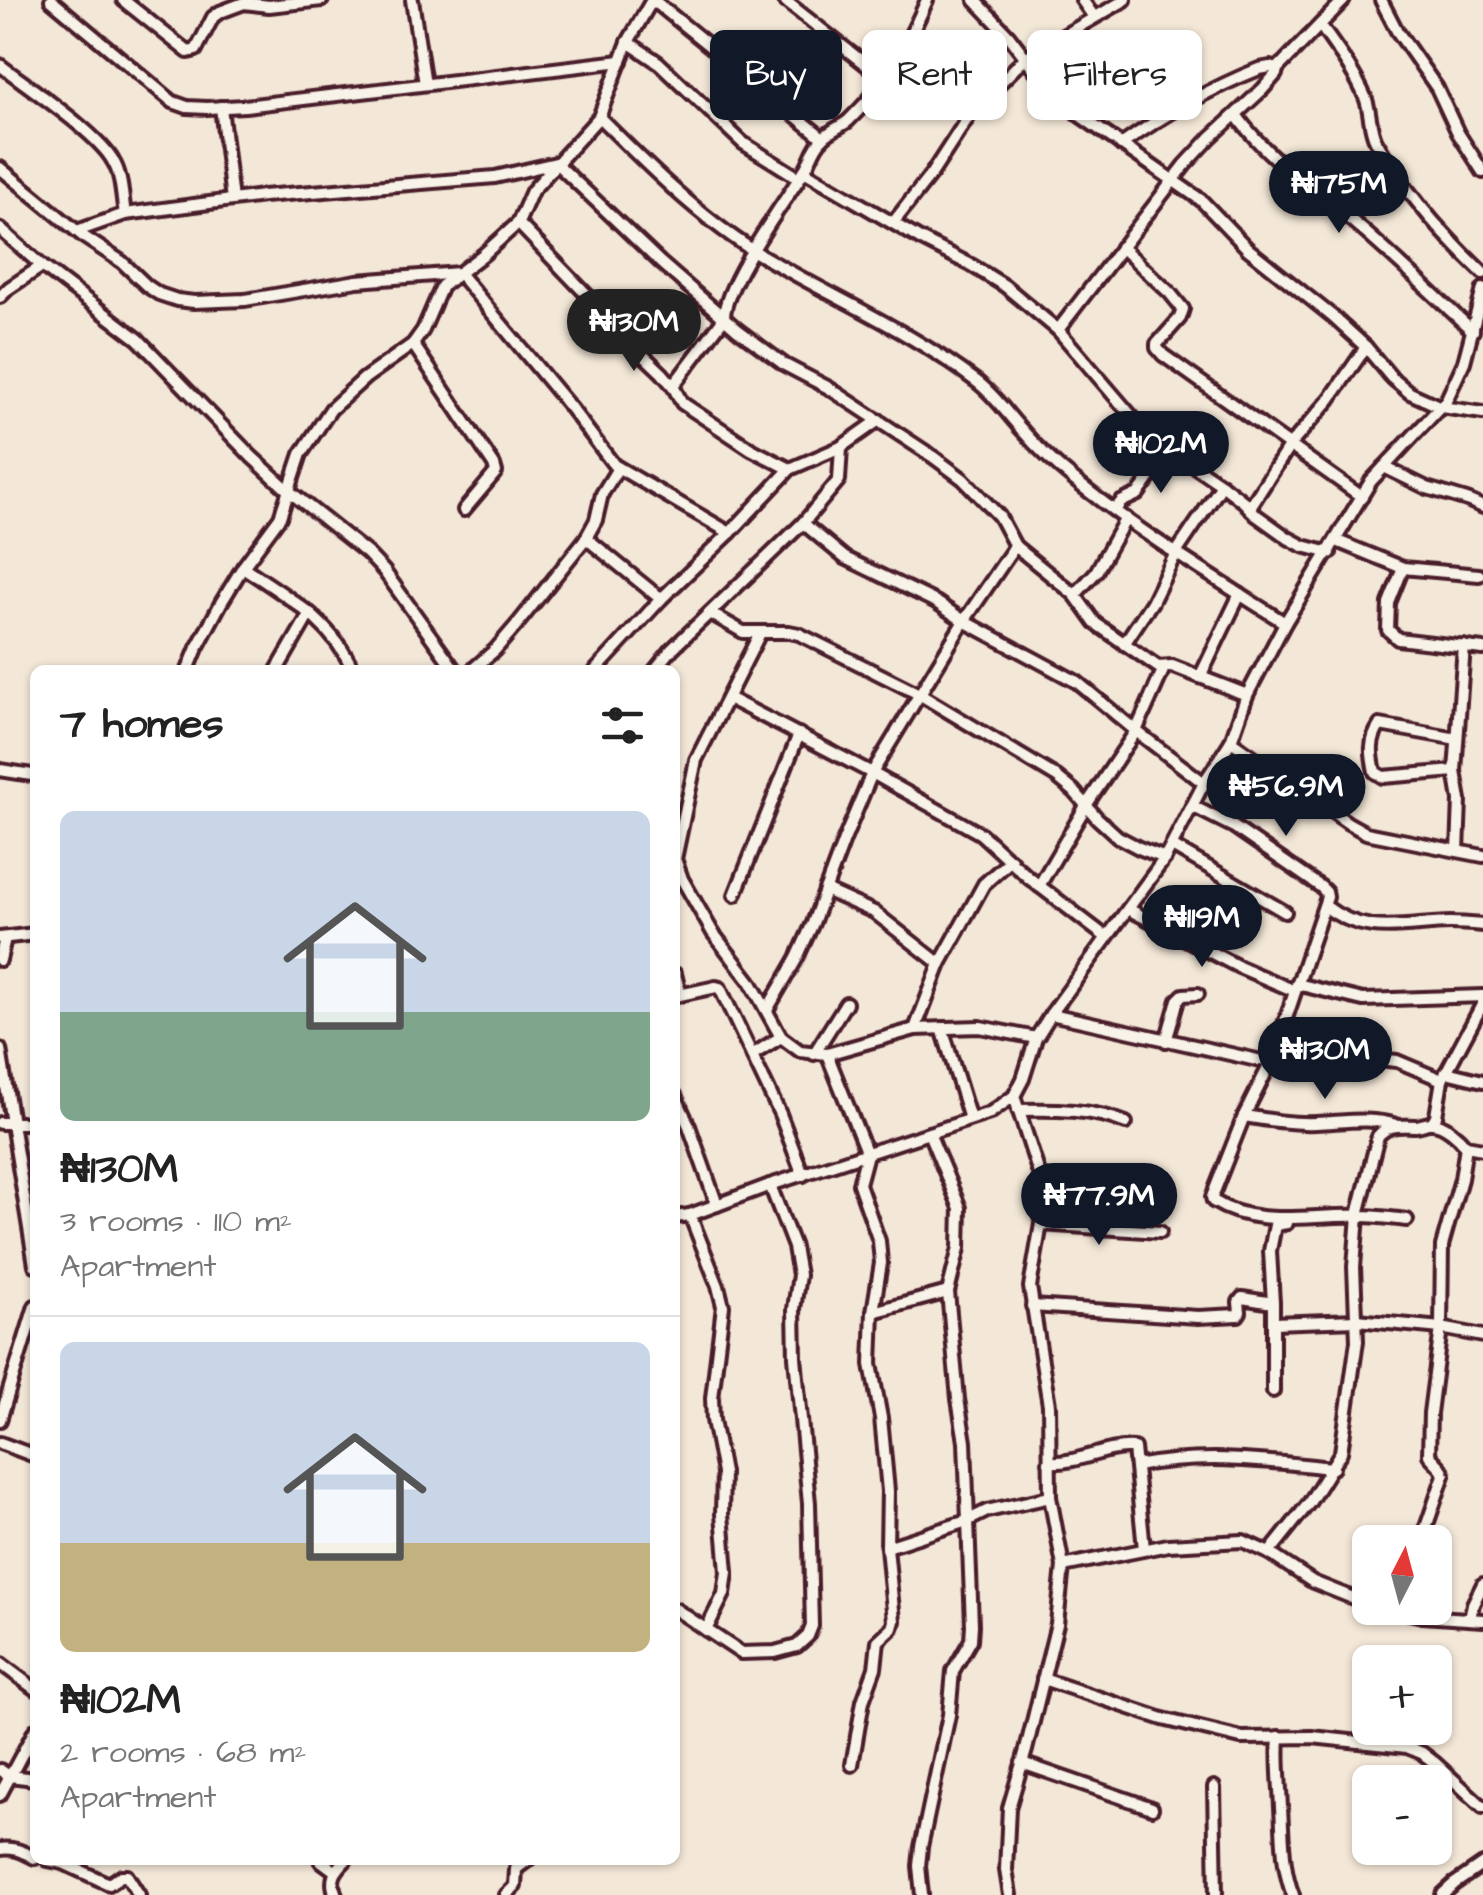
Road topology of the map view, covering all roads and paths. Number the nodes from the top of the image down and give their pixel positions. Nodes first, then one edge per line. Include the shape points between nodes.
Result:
1 (51, 0) edge
2 (123, 0) edge
3 (322, 0) edge
4 (412, 0) edge
5 (652, 0) edge
6 (784, 0) edge
7 (927, 0) edge
8 (974, 0) edge
9 (1082, 0) edge
10 (1125, 0) edge
11 (1344, 0) edge
12 (1380, 0) edge
13 (243, 2) edge
14 (1094, 17) junction
15 (1320, 25) junction
16 (914, 30) edge
17 (628, 42) junction
18 (1026, 58) junction
19 (620, 61) junction
20 (862, 62) edge
21 (0, 65) edge
22 (1277, 69) junction
23 (425, 84) junction
24 (862, 104) edge
25 (221, 107) junction
26 (1236, 115) junction
27 (599, 117) junction
28 (822, 138) junction
29 (1120, 145) junction
30 (556, 163) junction
31 (1483, 172) edge
32 (802, 174) junction
33 (2, 175) edge
34 (1173, 180) junction
35 (232, 200) junction
36 (126, 214) junction
37 (518, 223) junction
38 (893, 223) junction
39 (0, 229) edge
40 (77, 231) junction
41 (1121, 247) junction
42 (753, 250) junction
43 (42, 266) junction
44 (460, 273) junction
45 (1483, 273) edge
46 (1483, 289) edge
47 (0, 297) edge
48 (724, 318) junction
49 (1058, 330) junction
50 (1472, 331) junction
51 (413, 344) junction
52 (1366, 347) junction
53 (673, 386) junction
54 (1440, 407) junction
55 (1483, 413) edge
56 (879, 420) junction
57 (1290, 445) junction
58 (841, 448) junction
59 (1169, 450) junction
60 (1384, 467) junction
61 (618, 468) junction
62 (790, 470) junction
63 (1222, 485) junction
64 (290, 491) junction
65 (1362, 497) junction
66 (1250, 507) junction
67 (1483, 507) edge
68 (464, 510) dead end
69 (1115, 510) junction
70 (1126, 518) junction
71 (802, 524) junction
72 (730, 532) junction
73 (586, 538) junction
74 (1337, 540) junction
75 (1016, 546) junction
76 (1330, 552) junction
77 (1176, 553) junction
78 (243, 568) junction
79 (1403, 568) junction
80 (1479, 575) dead end
81 (1240, 594) junction
82 (1075, 595) junction
83 (661, 599) junction
84 (310, 613) junction
85 (710, 613) junction
86 (964, 621) junction
87 (1285, 623) junction
88 (760, 633) junction
89 (1124, 644) junction
90 (1464, 646) junction
91 (1483, 649) edge
92 (190, 665) edge
93 (280, 665) edge
94 (350, 665) edge
95 (451, 665) edge
96 (478, 665) edge
97 (601, 665) edge
98 (658, 665) edge
99 (1164, 668) junction
100 (1200, 676) junction
101 (919, 694) junction
102 (1247, 695) junction
103 (728, 698) junction
104 (1136, 732) junction
105 (799, 734) junction
106 (1457, 739) junction
107 (1230, 741) junction
108 (0, 770) edge
109 (1455, 771) junction
110 (872, 772) junction
111 (30, 775) edge
112 (1204, 783) junction
113 (1087, 804) junction
114 (1192, 806) junction
115 (680, 835) edge
116 (1172, 846) junction
117 (1458, 851) junction
118 (1483, 856) edge
119 (1165, 858) junction
120 (1012, 860) junction
121 (680, 870) edge
122 (1040, 886) junction
123 (825, 890) junction
124 (735, 895) dead end
125 (1326, 906) junction
126 (1128, 909) junction
127 (1285, 912) dead end
128 (1483, 925) edge
129 (30, 935) edge
130 (1106, 937) junction
131 (2, 938) edge
132 (0, 960) edge
133 (940, 964) junction
134 (1296, 988) junction
135 (1198, 994) dead end
136 (680, 995) edge
137 (1483, 999) edge
138 (846, 1003) dead end
139 (767, 1010) junction
140 (1051, 1014) junction
141 (942, 1028) junction
142 (915, 1029) junction
143 (781, 1037) junction
144 (1036, 1038) junction
145 (1166, 1041) junction
146 (0, 1049) edge
147 (814, 1054) junction
148 (827, 1054) junction
149 (752, 1055) junction
150 (1272, 1060) junction
151 (1444, 1076) junction
152 (1483, 1081) edge
153 (1014, 1096) junction
154 (680, 1106) edge
155 (1018, 1110) junction
156 (1244, 1116) junction
157 (970, 1119) junction
158 (1126, 1122) dead end
159 (1432, 1122) junction
160 (0, 1123) edge
161 (13, 1123) junction
162 (30, 1123) edge
163 (1396, 1124) junction
164 (930, 1133) junction
165 (1466, 1146) junction
166 (1483, 1149) edge
167 (867, 1154) junction
168 (803, 1175) junction
169 (1043, 1181) junction
170 (1112, 1182) dead end
171 (770, 1186) junction
172 (716, 1205) junction
173 (690, 1215) junction
174 (1358, 1216) junction
175 (680, 1217) edge
176 (1292, 1219) junction
177 (1407, 1220) dead end
178 (1042, 1224) junction
179 (1160, 1232) dead end
180 (30, 1233) edge
181 (948, 1292) junction
182 (1273, 1303) junction
183 (1032, 1306) junction
184 (873, 1312) junction
185 (1357, 1320) junction
186 (30, 1322) edge
187 (1272, 1323) junction
188 (1440, 1328) junction
189 (1483, 1336) edge
190 (1272, 1392) dead end
191 (0, 1420) edge
192 (0, 1443) edge
193 (30, 1454) edge
194 (1049, 1462) junction
195 (1136, 1466) junction
196 (1333, 1468) junction
197 (1050, 1497) junction
198 (967, 1521) junction
199 (1427, 1525) edge
200 (887, 1547) junction
201 (1144, 1549) junction
202 (1269, 1552) junction
203 (1063, 1566) junction
204 (1483, 1584) edge
205 (1352, 1598) edge
206 (680, 1612) edge
207 (1452, 1618) edge
208 (1470, 1619) junction
209 (1483, 1620) edge
210 (706, 1630) junction
211 (0, 1663) edge
212 (1043, 1679) junction
213 (30, 1685) edge
214 (1280, 1736) junction
215 (30, 1737) edge
216 (1022, 1764) junction
217 (852, 1765) dead end
218 (4, 1773) edge
219 (30, 1778) edge
220 (1214, 1787) dead end
221 (0, 1795) edge
222 (1152, 1808) dead end
223 (1483, 1808) edge
224 (0, 1849) edge
225 (30, 1854) edge
226 (1483, 1864) edge
227 (67, 1865) edge
228 (327, 1865) edge
229 (341, 1865) edge
230 (520, 1865) edge
231 (335, 1871) junction
232 (333, 1894) edge
233 (138, 1895) edge
234 (506, 1895) edge
235 (922, 1895) edge
236 (1010, 1895) edge
237 (1216, 1895) edge
238 (1293, 1895) edge
239 (1442, 1895) edge

1 - 25 street via 173,102
2 - 13 street via 188,52 196,50 216,14
3 - 13 street
4 - 23 street
5 - 17 street
5 - 28 street
6 - 20 street
7 - 16 street
8 - 18 street
9 - 14 street
10 - 14 street
11 - 15 street
12 - 31 street
14 - 18 street
15 - 22 street
15 - 45 street via 1366,98 1380,148 1443,234
17 - 19 street
17 - 32 street via 743,144
18 - 29 street via 1058,96
18 - 38 street via 969,116
19 - 23 street
19 - 27 street
21 - 36 street via 109,154
22 - 26 street
22 - 29 street via 1260,68 1200,94
23 - 25 street
24 - 28 street
25 - 35 street
26 - 34 street
26 - 50 street via 1262,147
27 - 30 street
27 - 42 street
28 - 32 street
29 - 34 street
30 - 35 street via 495,178
30 - 37 street via 532,191
30 - 48 street
32 - 38 street
32 - 42 street
33 - 40 street
34 - 41 street
34 - 52 street
35 - 36 street
36 - 40 street
37 - 44 street
37 - 53 street
38 - 49 street via 1006,286
39 - 43 street
40 - 44 street via 159,294 194,302
41 - 49 street
41 - 57 street via 1183,309 1157,348
42 - 48 street
42 - 69 street via 977,382 1051,460
43 - 47 street
43 - 64 street via 138,339
44 - 51 street via 442,286
44 - 61 street
46 - 50 street
48 - 53 street
48 - 56 street via 785,365
49 - 59 street via 1120,405
50 - 54 street
51 - 64 street via 331,409 301,454
51 - 68 street via 496,472
52 - 54 street via 1401,386
52 - 57 street
53 - 62 street via 689,408
54 - 55 street
54 - 60 street
56 - 58 street
56 - 75 street via 972,488
57 - 65 street
57 - 66 street
58 - 62 street
58 - 71 street via 839,480
59 - 63 street
59 - 69 street via 1138,494
60 - 65 street
60 - 67 street
61 - 72 street
61 - 73 street
62 - 72 street
63 - 66 street
63 - 77 street
64 - 78 street via 280,517
64 - 95 street via 367,552
65 - 74 street
66 - 76 street via 1288,538
69 - 70 street
70 - 77 street
70 - 82 street
71 - 85 street
71 - 86 street via 845,558
72 - 83 street
73 - 83 street
73 - 96 street
74 - 76 street
74 - 79 street
75 - 82 street
75 - 86 street
76 - 87 street
77 - 81 street
77 - 89 street
78 - 84 street
78 - 92 street
79 - 80 street
79 - 90 street via 1390,603 1392,636
81 - 87 street
81 - 100 street
82 - 89 street via 1095,623
83 - 97 street
84 - 93 street
84 - 94 street via 336,638
85 - 88 street via 743,632
85 - 98 street
86 - 101 street
86 - 104 street via 1078,682
87 - 102 street
88 - 101 street via 799,634
88 - 103 street
89 - 99 street
90 - 91 street
90 - 106 street
99 - 100 street
99 - 104 street
100 - 102 street
101 - 110 street
101 - 113 street via 1057,777
102 - 107 street
103 - 105 street
103 - 115 street via 696,760
104 - 112 street
104 - 113 street
105 - 110 street
105 - 124 street
106 - 109 street
106 - 109 street via 1380,725 1370,751 1383,777
107 - 112 street
107 - 117 street via 1366,833
108 - 111 street
109 - 117 street
110 - 120 street via 981,834
110 - 123 street
112 - 114 street
113 - 119 street via 1118,837
113 - 122 street
114 - 116 street
114 - 125 street via 1320,887
116 - 119 street
116 - 127 street
117 - 118 street
119 - 126 street
120 - 122 street
120 - 133 street via 984,884
121 - 139 street via 713,933
122 - 130 street
123 - 133 street via 874,912
123 - 139 street
125 - 128 street via 1376,927
125 - 134 street
126 - 130 street
126 - 134 street via 1239,968
129 - 131 street
130 - 140 street
131 - 132 street
133 - 142 street
134 - 137 street via 1363,1000
134 - 150 street
135 - 145 street via 1178,1000
136 - 149 street via 720,988
137 - 151 street
138 - 147 street
139 - 143 street
140 - 144 street
140 - 145 street
141 - 142 street
141 - 144 street via 980,1027
141 - 157 street
142 - 148 street
143 - 147 street
143 - 149 street
144 - 153 street
145 - 150 street
146 - 161 street
147 - 148 street
148 - 167 street
149 - 168 street
150 - 151 street via 1384,1059
150 - 156 street
151 - 152 street
151 - 159 street
153 - 155 street
153 - 157 street
154 - 172 street
155 - 158 street
155 - 169 street
156 - 163 street
156 - 176 street via 1212,1199 1262,1218
157 - 164 street
159 - 163 street
159 - 165 street
160 - 161 street
161 - 162 street
161 - 180 street
163 - 174 street via 1378,1136
164 - 167 street
164 - 181 street via 960,1208
165 - 166 street
165 - 188 street via 1442,1246
167 - 168 street
167 - 184 street via 859,1184 880,1253
168 - 171 street
169 - 170 street
169 - 178 street
171 - 172 street
171 - 210 street via 799,1275 795,1358 812,1626 797,1646 775,1652 741,1653
172 - 173 street
173 - 175 street
173 - 210 street via 723,1306 712,1398 727,1572
174 - 176 street
174 - 177 street
174 - 185 street
176 - 182 street via 1276,1226 1270,1246
178 - 179 street
178 - 183 street
181 - 184 street
181 - 198 street
182 - 183 street via 1242,1298 1238,1315 1198,1317
182 - 187 street
183 - 194 street via 1049,1405
184 - 200 street
185 - 187 street
185 - 188 street
185 - 196 street via 1344,1438
186 - 191 street
187 - 190 street
188 - 189 street
188 - 199 street via 1428,1448 1444,1475
192 - 193 street
194 - 195 street via 1132,1447
194 - 197 street
195 - 196 street via 1224,1457
195 - 201 street
196 - 202 street
197 - 198 street
197 - 203 street
198 - 200 street
198 - 235 street via 972,1637 951,1680 920,1848
200 - 217 street via 894,1624 878,1641
201 - 202 street via 1243,1541
201 - 203 street
202 - 205 street
203 - 212 street
204 - 208 street
206 - 210 street
207 - 208 street
208 - 209 street
211 - 213 street
212 - 214 street via 1240,1738
212 - 216 street
214 - 223 street via 1407,1747 1435,1763
214 - 238 street via 1276,1764
215 - 218 street
216 - 222 street
216 - 236 street via 1006,1821
218 - 219 street
218 - 221 street
220 - 237 street
224 - 225 street
226 - 239 street
227 - 233 street via 109,1884 127,1876
228 - 231 street
229 - 231 street
230 - 234 street
231 - 232 street

